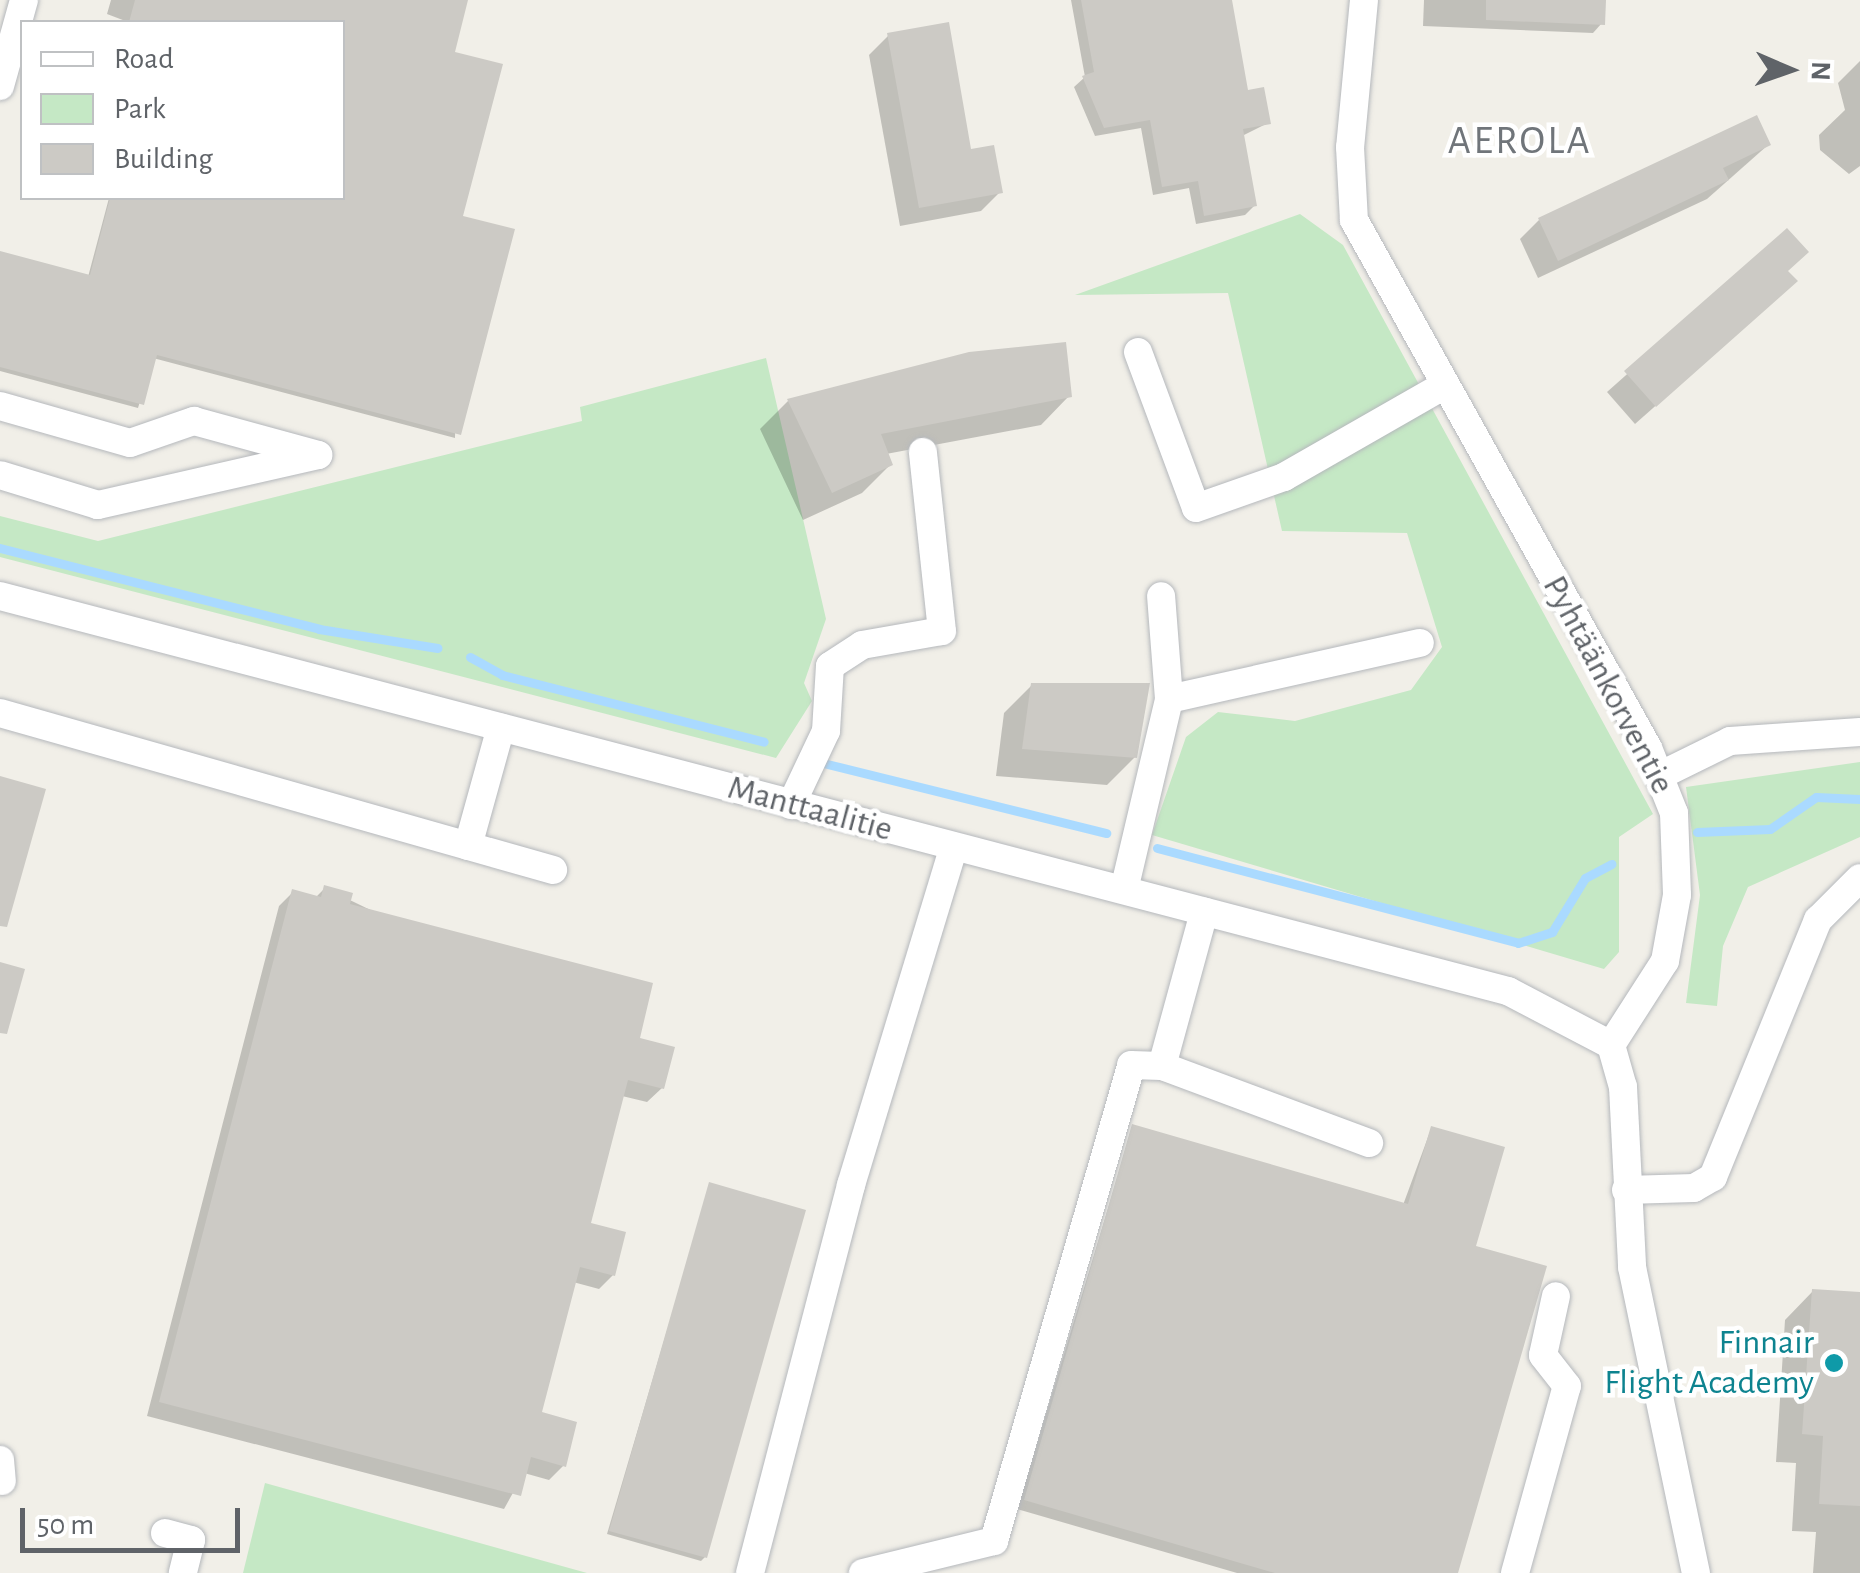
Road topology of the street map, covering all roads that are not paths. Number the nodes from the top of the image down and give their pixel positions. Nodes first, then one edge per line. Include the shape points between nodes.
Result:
1 (24, 0) edge
2 (1364, 0) edge
3 (0, 86) edge
4 (1138, 352) dead end
5 (1443, 386) junction
6 (0, 406) edge
7 (923, 452) dead end
8 (0, 475) edge
9 (0, 596) edge
10 (1161, 596) dead end
11 (1420, 644) dead end
12 (1168, 699) junction
13 (0, 713) edge
14 (501, 727) junction
15 (1860, 732) edge
16 (1661, 775) junction
17 (791, 804) junction
18 (468, 846) junction
19 (954, 847) junction
20 (553, 870) dead end
21 (1860, 878) edge
22 (1124, 890) junction
23 (1204, 912) junction
24 (1611, 1045) junction
25 (1162, 1066) junction
26 (1369, 1143) dead end
27 (1626, 1190) junction
28 (1556, 1296) dead end
29 (165, 1533) dead end
30 (183, 1573) edge
31 (750, 1573) edge
32 (863, 1573) edge
33 (1516, 1573) edge
34 (1696, 1573) edge

1 - 3 street
2 - 5 street, Pyhtäänkorventie via 1350,147 1354,220
4 - 5 street via 1196,508 1284,477
5 - 16 street, Pyhtäänkorventie
6 - 8 street via 130,444 194,421 318,455 98,505
7 - 17 street via 942,631 862,645 830,666 826,731
9 - 14 street, Manttaalitie
10 - 12 street
11 - 12 street
12 - 22 street
13 - 18 street
14 - 17 street, Manttaalitie
14 - 18 street
15 - 16 street via 1730,740
16 - 24 street, Pyhtäänkorventie via 1678,851 1672,933 1657,984
17 - 19 street, Manttaalitie
18 - 20 street
19 - 22 street, Manttaalitie
19 - 31 street via 851,1185
21 - 27 street via 1818,920 1713,1177 1694,1188
22 - 23 street, Manttaalitie
23 - 24 street, Manttaalitie via 1508,992
23 - 25 street
24 - 27 street via 1622,1086
25 - 26 street
25 - 32 street via 1131,1065 994,1541
27 - 34 street via 1632,1267
28 - 33 street via 1543,1355 1568,1386
29 - 30 street via 192,1540

